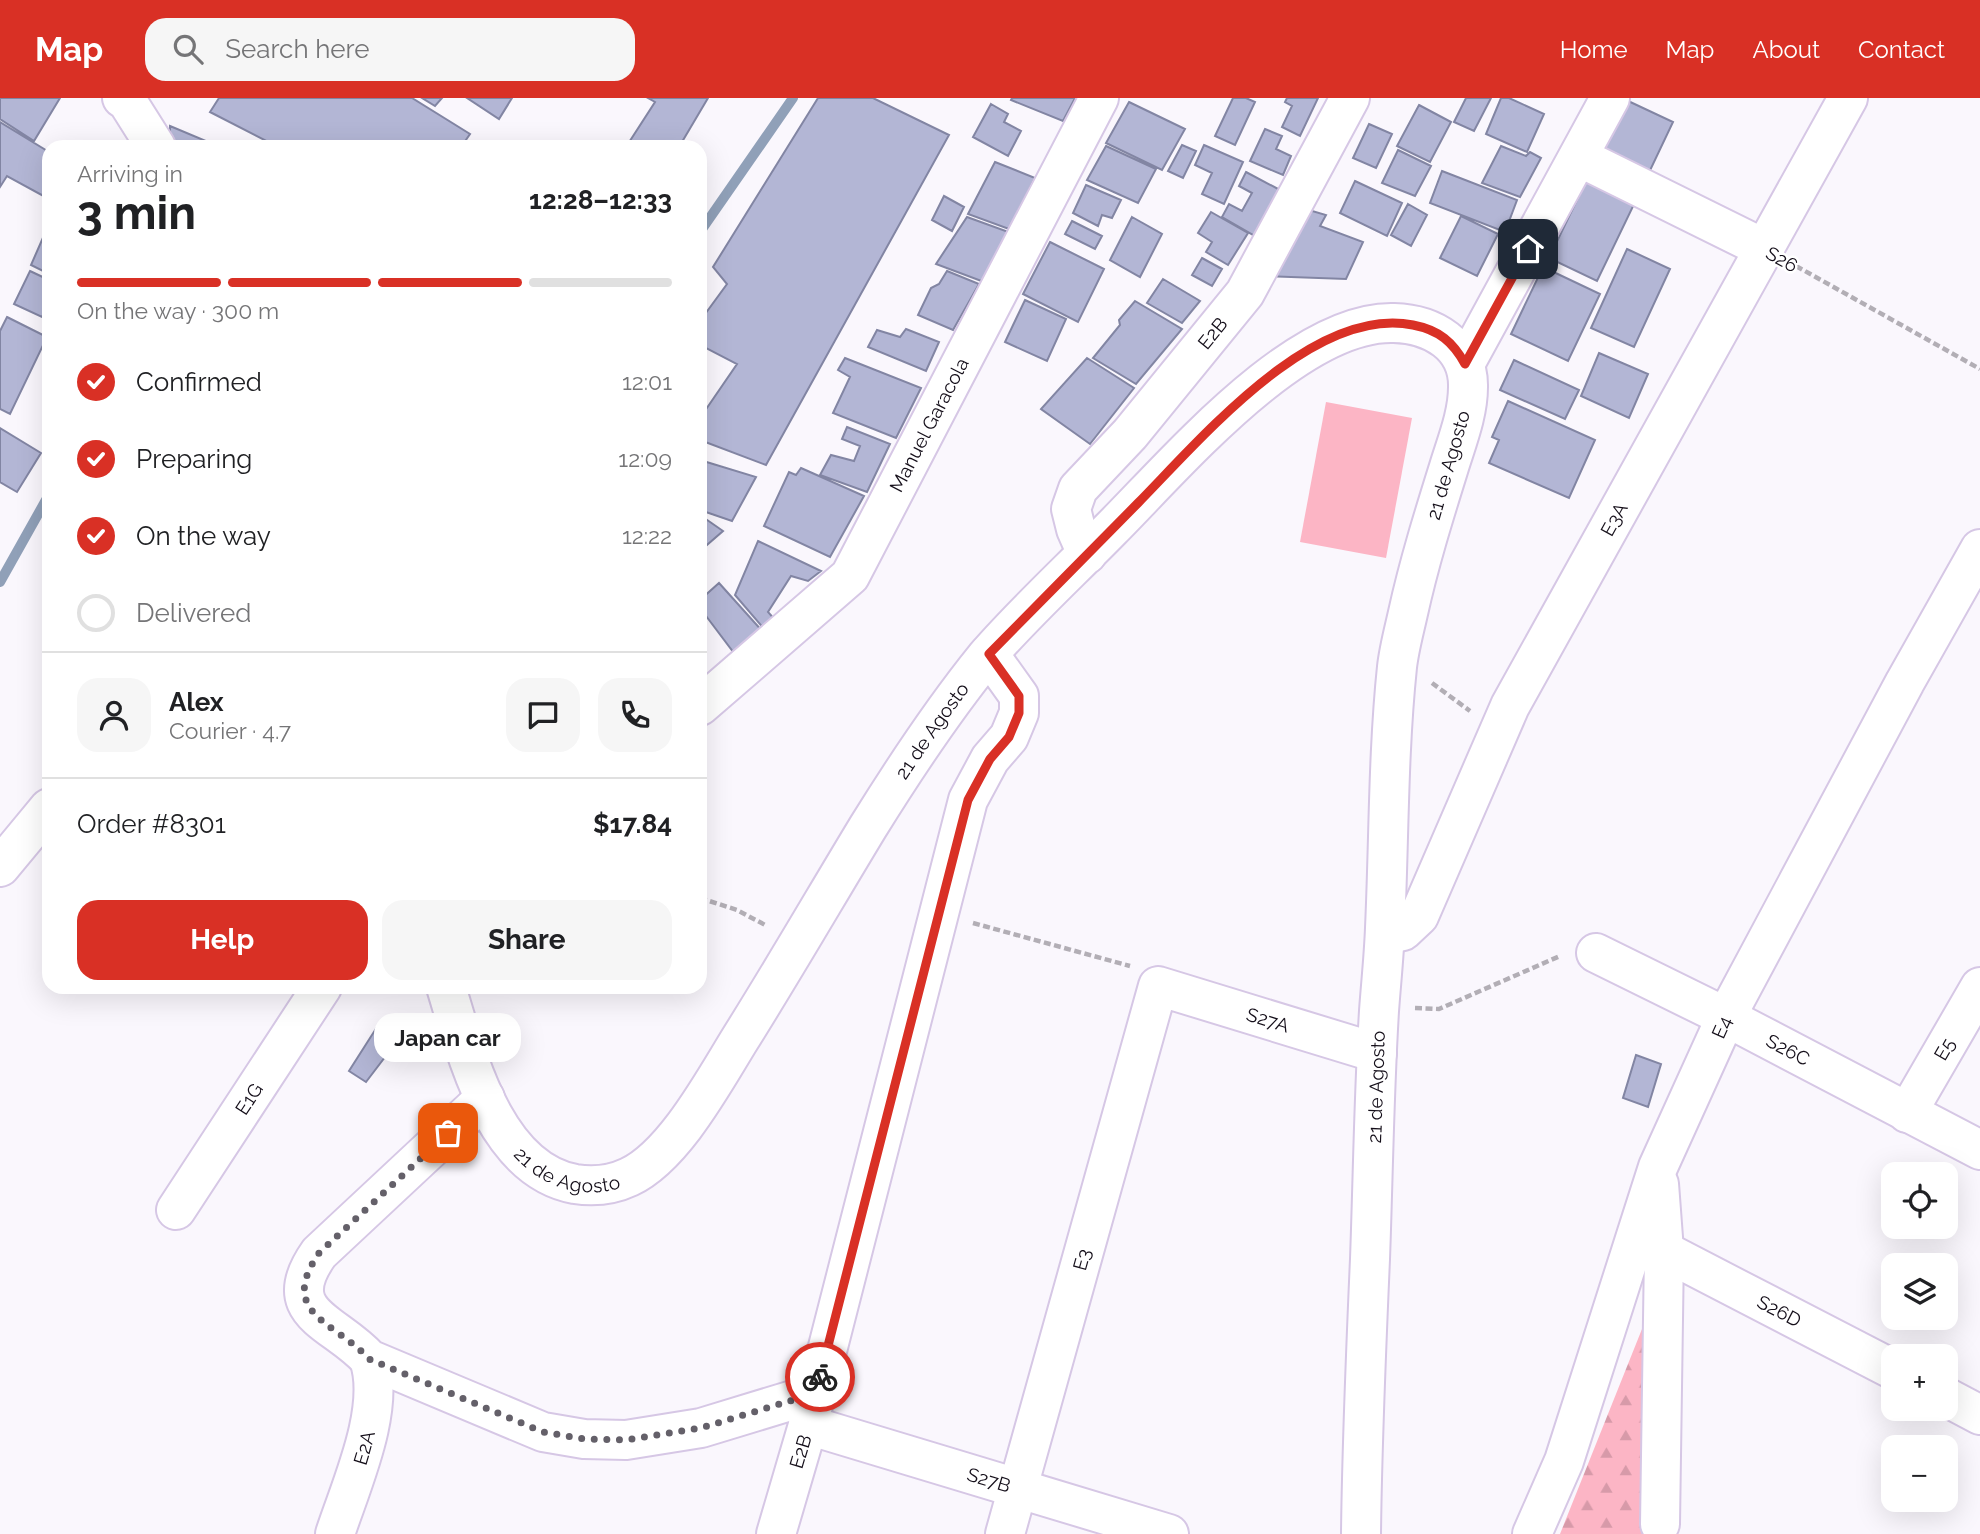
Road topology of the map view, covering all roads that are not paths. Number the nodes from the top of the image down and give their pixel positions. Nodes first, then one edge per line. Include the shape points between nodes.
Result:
1 (122, 98) edge
2 (1099, 98) edge
3 (1350, 98) edge
4 (1610, 98) edge
5 (1848, 98) edge
6 (151, 140) edge
7 (1579, 157) junction
8 (1765, 249) junction
9 (1465, 364) junction
10 (1980, 549) edge
11 (1087, 554) junction
12 (989, 654) junction
13 (707, 700) edge
14 (42, 816) edge
15 (0, 867) edge
16 (1385, 935) junction
17 (1596, 953) road end
18 (1148, 977) joint
19 (1980, 987) edge
20 (318, 994) edge
21 (448, 994) edge
22 (1726, 1017) junction
23 (1377, 1053) junction
24 (485, 1098) junction
25 (1907, 1113) junction
26 (1980, 1150) edge
27 (1658, 1167) junction
28 (176, 1210) dead end
29 (1664, 1251) junction
30 (369, 1359) junction
31 (1881, 1363) edge
32 (1958, 1403) edge
33 (812, 1409) junction
34 (1980, 1415) edge
35 (1017, 1487) junction
36 (1660, 1524) dead end
37 (335, 1534) edge
38 (776, 1534) edge
39 (1005, 1534) edge
40 (1169, 1534) edge
41 (1361, 1534) edge
42 (1532, 1534) edge

1 - 6 street
2 - 13 street, Manuel Garacola via 850,576
3 - 11 street, E2B via 1245,293 1130,434 1078,489 1070,509
4 - 7 street
5 - 8 street, E3A
7 - 8 street, S26
7 - 9 street
8 - 16 street, E3A via 1510,706 1419,916 1404,931
9 - 11 street, 21 de Agosto via 1456,347 1439,334 1404,323 1377,323 1329,339 1300,355 1230,410
9 - 16 street, 21 de Agosto via 1464,415 1417,571 1397,658
10 - 22 street, E4
11 - 12 street, 21 de Agosto
12 - 24 street, 21 de Agosto via 934,726 871,822 696,1109 654,1159 626,1179 597,1186 553,1178 536,1168 501,1129
12 - 33 street, E2B via 1019,696 1019,713 1009,737 990,759 968,800
14 - 15 street
16 - 23 street, 21 de Agosto
17 - 22 street, S26C
18 - 23 street, S27A
18 - 35 street, E3
19 - 25 street, E5
20 - 28 street, E1G
21 - 24 street, 21 de Agosto
22 - 25 street, S26C
22 - 27 street, E4
23 - 41 street, 21 de Agosto
24 - 30 street via 309,1267 306,1301 315,1317 349,1339
25 - 26 street, S26C
27 - 29 street
27 - 42 street, E4 via 1564,1461
29 - 31 street, S26D
29 - 36 street
30 - 33 street via 543,1432 584,1439 626,1440
30 - 37 street, E2A via 374,1391 367,1435
32 - 34 street
33 - 35 street, S27B
33 - 38 street, E2B
35 - 39 street, E3
35 - 40 street, S27B

